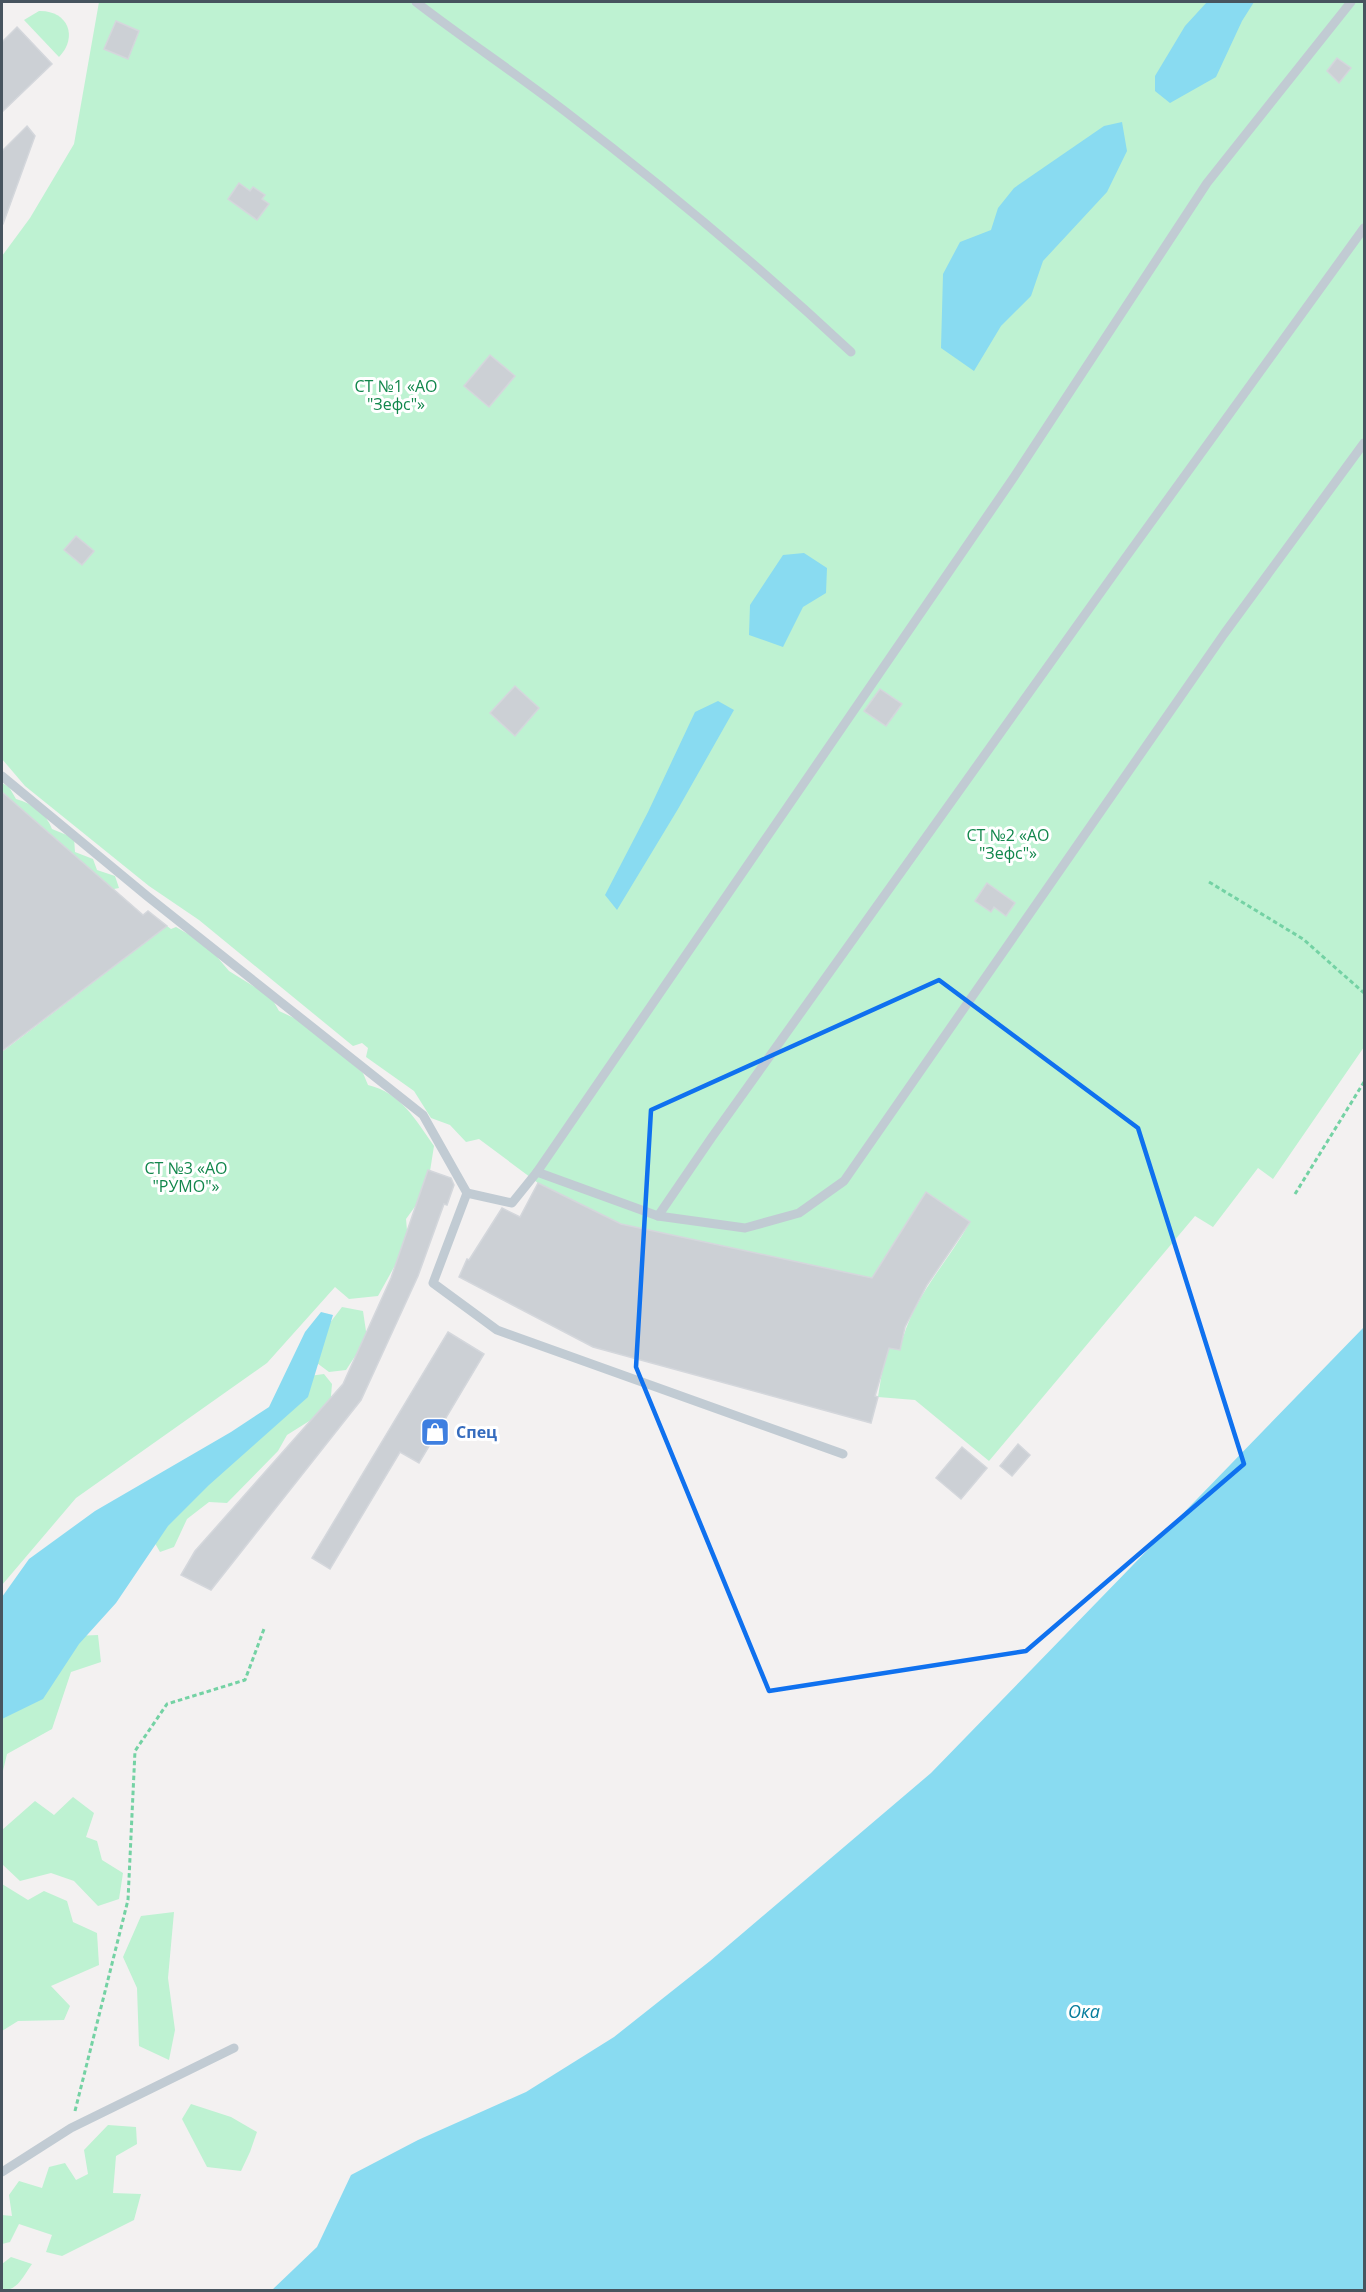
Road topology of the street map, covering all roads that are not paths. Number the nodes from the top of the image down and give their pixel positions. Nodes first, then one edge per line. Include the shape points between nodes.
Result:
1 (416, 2) edge
2 (1351, 2) edge
3 (1365, 228) edge
4 (851, 352) dead end
5 (1365, 443) edge
6 (2, 776) edge
7 (537, 1172) junction
8 (467, 1193) junction
9 (658, 1216) junction
10 (843, 1454) dead end
11 (234, 2048) dead end
12 (2, 2172) edge

1 - 4 lane via 566,112 685,207
2 - 7 lane via 1207,183 1014,477
3 - 9 lane via 1126,556
5 - 9 lane via 1224,634 844,1181 799,1213 745,1228
6 - 8 lane via 423,1115
7 - 8 lane via 512,1203
7 - 9 lane
8 - 10 lane via 433,1283 497,1330
11 - 12 lane via 71,2127

